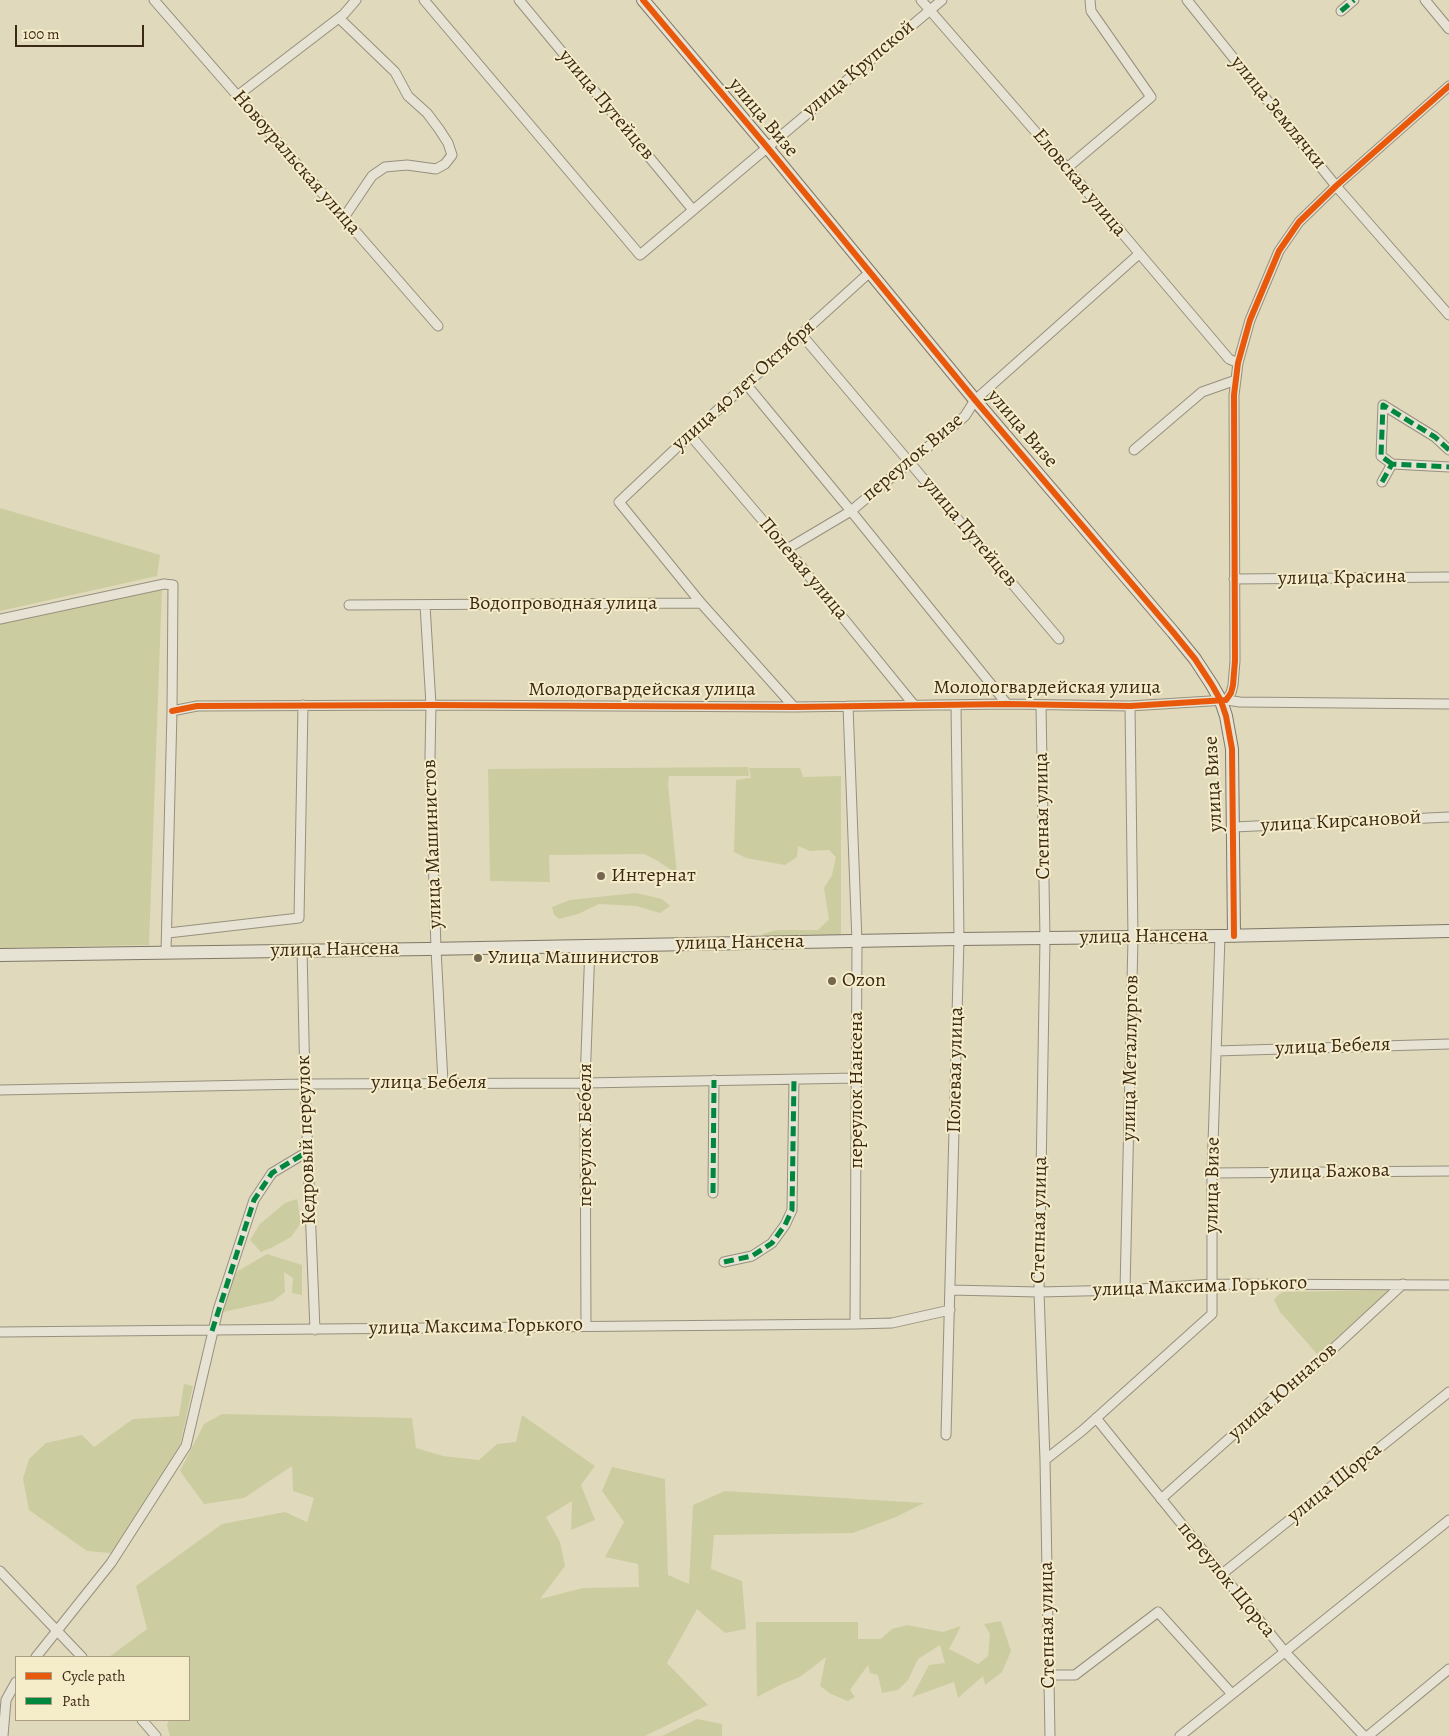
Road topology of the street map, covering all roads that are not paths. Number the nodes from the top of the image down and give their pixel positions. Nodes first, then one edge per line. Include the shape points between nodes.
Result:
1 (154, 0) edge
2 (356, 0) edge
3 (424, 0) edge
4 (519, 0) edge
5 (643, 0) edge
6 (921, 0) edge
7 (942, 0) edge
8 (1090, 0) edge
9 (1187, 0) edge
10 (1354, 0) edge
11 (1425, 0) edge
12 (930, 10) junction
13 (1340, 11) dead end
14 (339, 18) junction
15 (1449, 29) edge
16 (1449, 86) edge
17 (237, 96) junction
18 (767, 147) junction
19 (1067, 168) junction
20 (1336, 186) junction
21 (693, 210) junction
22 (342, 216) junction
23 (1138, 254) junction
24 (870, 272) junction
25 (1449, 315) edge
26 (438, 326) dead end
27 (801, 334) junction
28 (1238, 362) junction
29 (1236, 380) junction
30 (746, 384) junction
31 (976, 400) junction
32 (690, 435) junction
33 (1134, 450) dead end
34 (1449, 450) edge
35 (910, 462) junction
36 (1392, 464) junction
37 (1449, 467) edge
38 (1382, 482) dead end
39 (851, 511) junction
40 (788, 549) junction
41 (1449, 576) edge
42 (1234, 579) junction
43 (701, 603) junction
44 (349, 605) dead end
45 (425, 605) junction
46 (0, 619) edge
47 (1059, 639) dead end
48 (1224, 701) junction
49 (431, 704) junction
50 (1006, 704) junction
51 (1449, 704) edge
52 (303, 705) junction
53 (914, 705) junction
54 (956, 705) junction
55 (1040, 705) junction
56 (848, 706) junction
57 (1130, 706) junction
58 (794, 707) junction
59 (172, 711) junction
60 (1449, 817) edge
61 (1234, 827) junction
62 (1449, 931) edge
63 (168, 933) junction
64 (1220, 936) junction
65 (1234, 936) junction
66 (1133, 938) junction
67 (959, 939) junction
68 (1045, 939) junction
69 (856, 942) junction
70 (590, 945) junction
71 (436, 948) junction
72 (302, 950) junction
73 (166, 952) junction
74 (0, 954) edge
75 (1449, 1044) edge
76 (1216, 1051) junction
77 (857, 1078) junction
78 (794, 1079) junction
79 (714, 1080) junction
80 (443, 1082) junction
81 (585, 1083) junction
82 (305, 1084) junction
83 (0, 1090) edge
84 (308, 1152) junction
85 (1449, 1170) edge
86 (1212, 1173) junction
87 (713, 1193) dead end
88 (724, 1262) dead end
89 (1212, 1284) junction
90 (1403, 1284) junction
91 (1449, 1285) edge
92 (950, 1290) junction
93 (1125, 1290) junction
94 (1039, 1292) junction
95 (950, 1310) junction
96 (855, 1324) junction
97 (586, 1326) junction
98 (315, 1330) junction
99 (212, 1331) junction
100 (0, 1332) edge
101 (1449, 1392) edge
102 (1096, 1418) junction
103 (946, 1435) dead end
104 (1045, 1460) junction
105 (1161, 1499) junction
106 (1449, 1520) edge
107 (0, 1570) edge
108 (1222, 1574) junction
109 (58, 1632) junction
110 (1285, 1652) junction
111 (37, 1656) edge
112 (81, 1656) edge
113 (1449, 1669) edge
114 (1048, 1676) junction
115 (15, 1684) edge
116 (1232, 1694) junction
117 (143, 1721) edge
118 (3, 1736) edge
119 (156, 1736) edge
120 (1050, 1736) edge
121 (1180, 1736) edge
122 (1364, 1736) edge
123 (1368, 1736) edge

1 - 17 street, Новоуральская улица
2 - 14 street
3 - 21 street, улица Крупской via 640,255
4 - 21 street, улица Путейцев
5 - 18 main road, улица Визе
6 - 12 street, Еловская улица
7 - 12 street, улица Крупской
8 - 19 street via 1090,11 1151,97
9 - 20 street, улица Землячки
10 - 13 street
11 - 15 street
12 - 18 street, улица Крупской
12 - 19 street, Еловская улица
14 - 17 street
14 - 22 street via 395,72 408,96 439,128 452,155 436,169 406,165 385,167 372,176
16 - 20 street
17 - 22 street, Новоуральская улица
18 - 21 street, улица Крупской
18 - 24 main road, улица Визе
19 - 23 street, Еловская улица
20 - 25 street, улица Землячки
20 - 28 street via 1299,222 1279,251 1250,320
22 - 26 street, Новоуральская улица
23 - 28 street, Еловская улица via 1229,359
23 - 31 street, переулок Визе
24 - 27 street, улица 40 лет Октября
24 - 31 main road, улица Визе
27 - 30 street, улица 40 лет Октября
27 - 35 street, улица Путейцев
28 - 29 street
29 - 33 street via 1202,392
29 - 42 street
30 - 32 street, улица 40 лет Октября
30 - 39 street
31 - 35 street, переулок Визе via 965,416
31 - 48 main road, улица Визе via 1173,632
32 - 40 street, Полевая улица
32 - 43 street, улица 40 лет Октября via 619,502
34 - 36 street via 1435,437 1383,405 1381,456
35 - 39 street, переулок Визе
35 - 47 street, улица Путейцев
36 - 37 street
36 - 38 street
39 - 40 street, переулок Визе
39 - 50 street
40 - 53 street, Полевая улица
41 - 42 street, улица Красина
42 - 48 street via 1233,685
43 - 45 street, Водопроводная улица
43 - 58 street
44 - 45 street, Водопроводная улица
45 - 49 street, улица Машинистов
46 - 59 street via 164,584 173,585
48 - 51 street, Молодогвардейская улица
48 - 57 street, Молодогвардейская улица
48 - 61 main road, улица Визе via 1232,749
49 - 52 street, Молодогвардейская улица
49 - 58 street, Молодогвардейская улица
49 - 71 street, улица Машинистов
50 - 54 street, Молодогвардейская улица
50 - 55 street, Молодогвардейская улица
52 - 59 street, Молодогвардейская улица via 197,706
52 - 63 street via 299,918
53 - 54 street, Молодогвардейская улица
53 - 56 street, Молодогвардейская улица
54 - 67 street, Полевая улица
55 - 57 street, Молодогвардейская улица
55 - 68 street, Степная улица
56 - 58 street, Молодогвардейская улица
56 - 69 street, переулок Нансена
57 - 66 street, улица Металлургов
59 - 63 street
60 - 61 street, улица Кирсановой
61 - 65 main road, улица Визе
62 - 65 main road, улица Нансена
63 - 73 street
64 - 65 main road, улица Нансена
64 - 66 main road, улица Нансена
64 - 76 street, улица Визе
66 - 68 main road, улица Нансена
66 - 93 street, улица Металлургов
67 - 68 main road, улица Нансена
67 - 69 main road, улица Нансена
67 - 92 street, Полевая улица
68 - 94 street, Степная улица
69 - 70 main road, улица Нансена
69 - 77 street, переулок Нансена
70 - 71 main road, улица Нансена
70 - 81 street, переулок Бебеля
71 - 72 main road, улица Нансена
71 - 80 street, улица Машинистов
72 - 73 main road, улица Нансена
72 - 82 street, Кедровый переулок
73 - 74 main road, улица Нансена
75 - 76 street, улица Бебеля
76 - 86 street, улица Визе
77 - 78 street, улица Бебеля
77 - 96 street, переулок Нансена
78 - 79 street, улица Бебеля
78 - 88 street via 792,1210 772,1244 752,1256
79 - 81 street, улица Бебеля
79 - 87 street
80 - 81 street, улица Бебеля
80 - 82 street, улица Бебеля
81 - 97 street, переулок Бебеля
82 - 83 street, улица Бебеля
82 - 84 street, Кедровый переулок
84 - 98 street, Кедровый переулок
84 - 99 street via 272,1173 254,1200
85 - 86 street, улица Бажова
86 - 89 street, улица Визе
89 - 90 street, улица Максима Горького
89 - 93 street, улица Максима Горького
89 - 102 street, улица Визе via 1212,1314
90 - 91 street, улица Максима Горького
90 - 105 street, улица Юннатов
92 - 94 street, улица Максима Горького
92 - 95 street, Полевая улица
93 - 94 street, улица Максима Горького
94 - 104 street, Степная улица
95 - 96 street, улица Максима Горького via 892,1322
95 - 103 street, Полевая улица
96 - 97 street, улица Максима Горького
97 - 98 street, улица Максима Горького
98 - 99 street, улица Максима Горького
99 - 100 street, улица Максима Горького
99 - 109 street via 186,1446 111,1563
101 - 108 street, улица Щорса
102 - 104 street, улица Визе
102 - 105 street, переулок Щорса
104 - 114 street, Степная улица
105 - 108 street, переулок Щорса
106 - 110 street
107 - 109 street
108 - 110 street, переулок Щорса
109 - 111 street
109 - 112 street
110 - 116 street
110 - 122 street, переулок Щорса
113 - 123 street
114 - 116 street via 1075,1675 1158,1612
114 - 120 street, Степная улица
115 - 118 street via 6,1700
116 - 121 street
117 - 119 street

